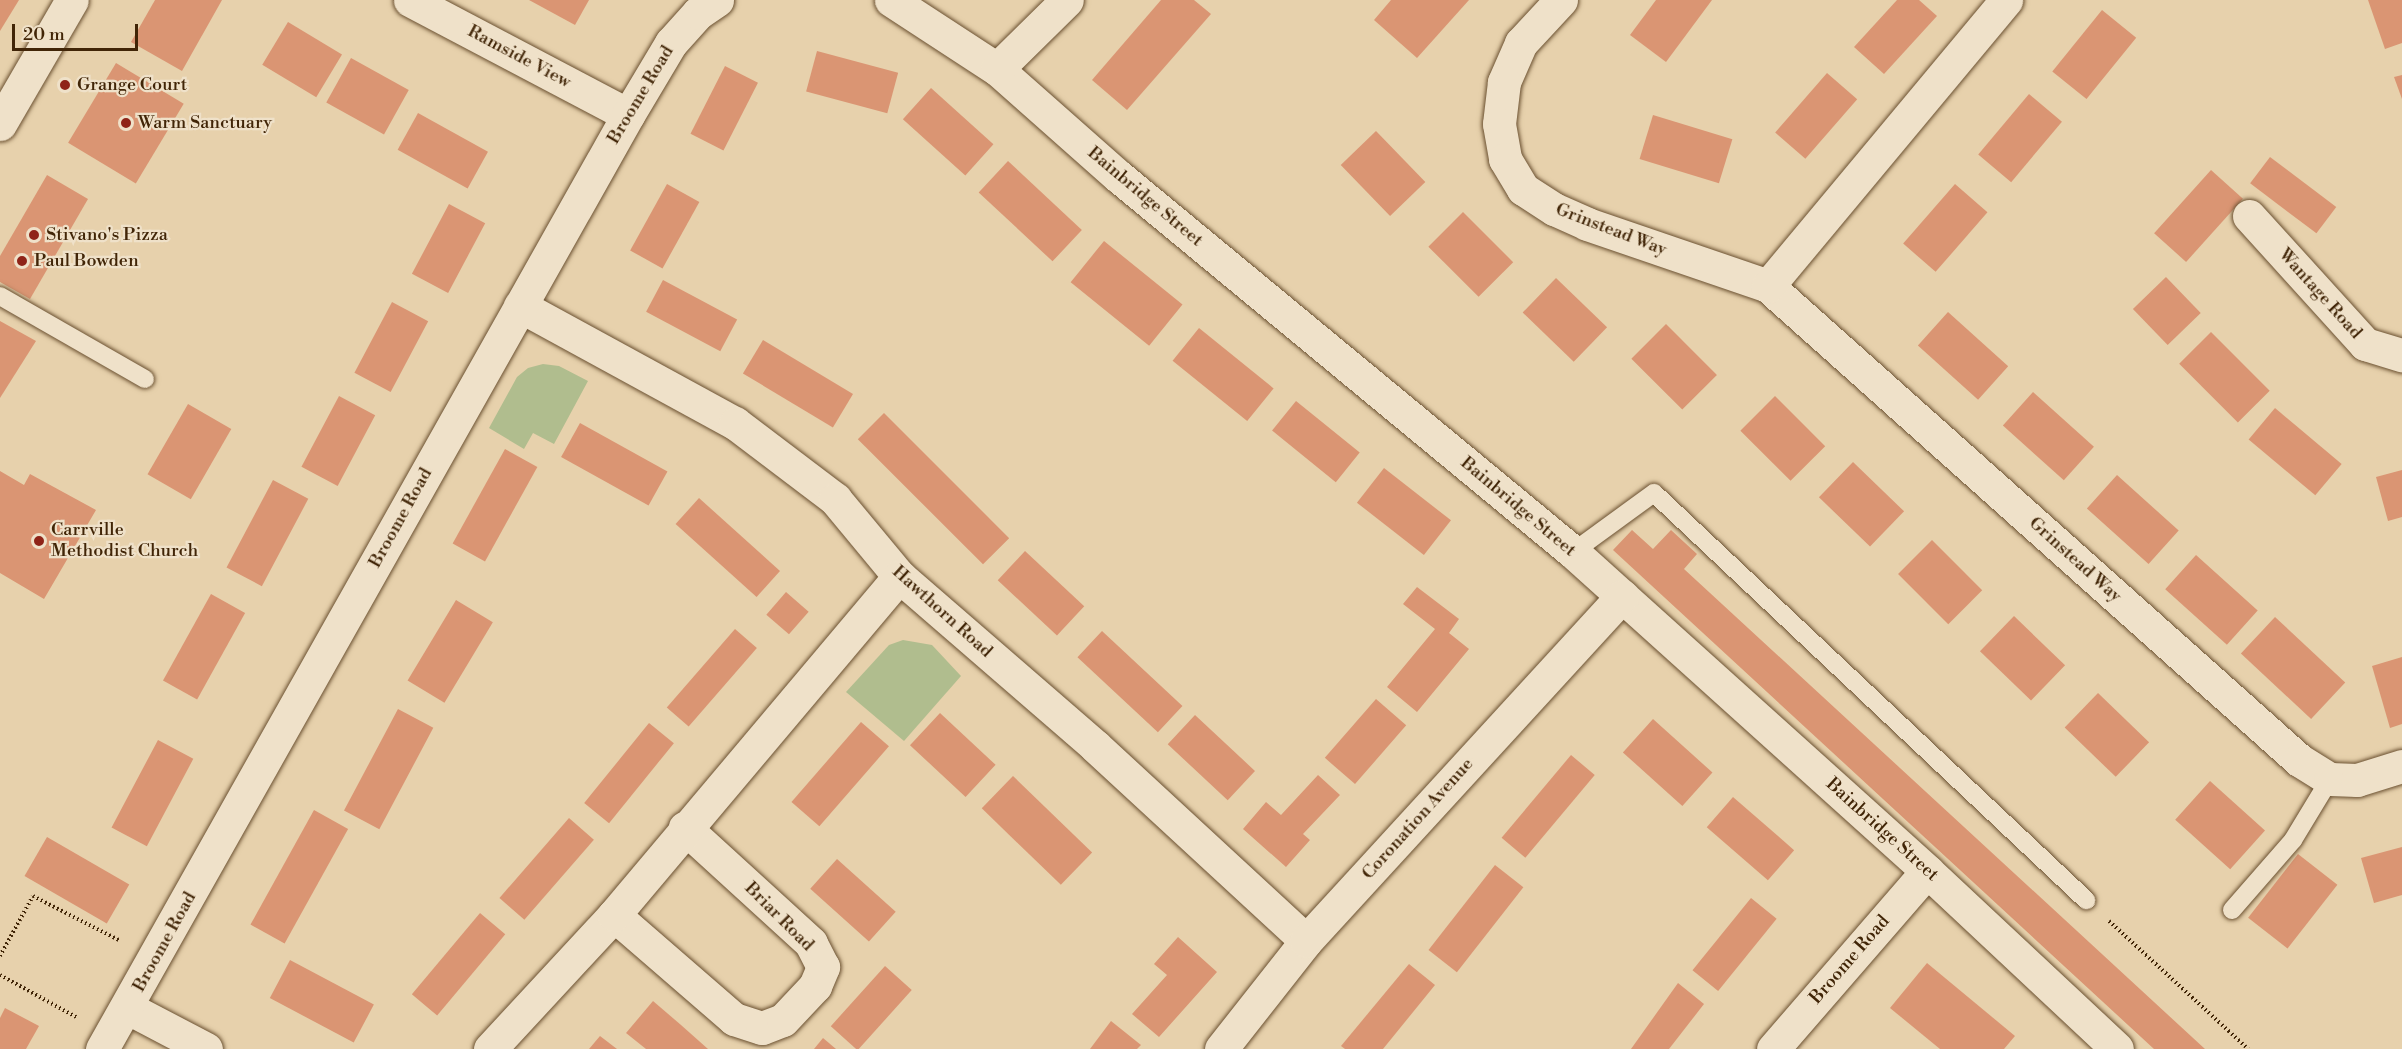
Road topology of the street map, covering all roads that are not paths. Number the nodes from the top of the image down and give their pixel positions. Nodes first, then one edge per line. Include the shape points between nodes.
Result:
1 (72, 0) edge
2 (410, 0) edge
3 (717, 0) edge
4 (891, 0) edge
5 (1067, 0) edge
6 (1561, 0) edge
7 (2006, 0) edge
8 (998, 69) junction
9 (628, 115) junction
10 (0, 124) edge
11 (2249, 216) dead end
12 (1768, 286) junction
13 (0, 296) edge
14 (520, 306) junction
15 (2402, 355) edge
16 (145, 379) dead end
17 (1573, 552) junction
18 (899, 576) junction
19 (1622, 596) junction
20 (2402, 766) edge
21 (2330, 779) junction
22 (685, 828) junction
23 (1927, 871) junction
24 (2086, 900) road end
25 (2232, 910) dead end
26 (614, 915) junction
27 (1306, 941) junction
28 (128, 1008) junction
29 (106, 1042) edge
30 (206, 1049) edge
31 (490, 1049) edge
32 (1221, 1049) edge
33 (1773, 1049) edge
34 (2117, 1049) edge

1 - 10 street
2 - 9 street, Ramside View
3 - 9 street, Broome Road via 698,13 671,43
4 - 8 street, Bainbridge Street
5 - 8 street
6 - 12 street, Grinstead Way via 1521,43 1504,82 1499,124 1505,159 1523,189 1587,224
7 - 12 street
8 - 17 street, Bainbridge Street via 1118,176
9 - 14 street, Broome Road
11 - 15 street, Wantage Road via 2365,345
12 - 21 street, Grinstead Way via 2299,760
13 - 16 lane
14 - 18 street, Hawthorn Road via 735,423 835,499
14 - 28 street, Broome Road
17 - 19 street, Bainbridge Street
17 - 24 lane via 1654,493
18 - 22 street
18 - 27 street, Hawthorn Road via 1095,746
19 - 23 street, Bainbridge Street
19 - 27 street, Coronation Avenue
20 - 21 street via 2357,780
21 - 25 lane via 2293,840
22 - 26 street
22 - 26 street, Briar Road via 811,943 823,967 815,986 783,1020 762,1028 734,1019
23 - 33 street, Broome Road
23 - 34 street, Bainbridge Street
26 - 31 street
27 - 32 street, Coronation Avenue
28 - 29 street, Broome Road
28 - 30 street

